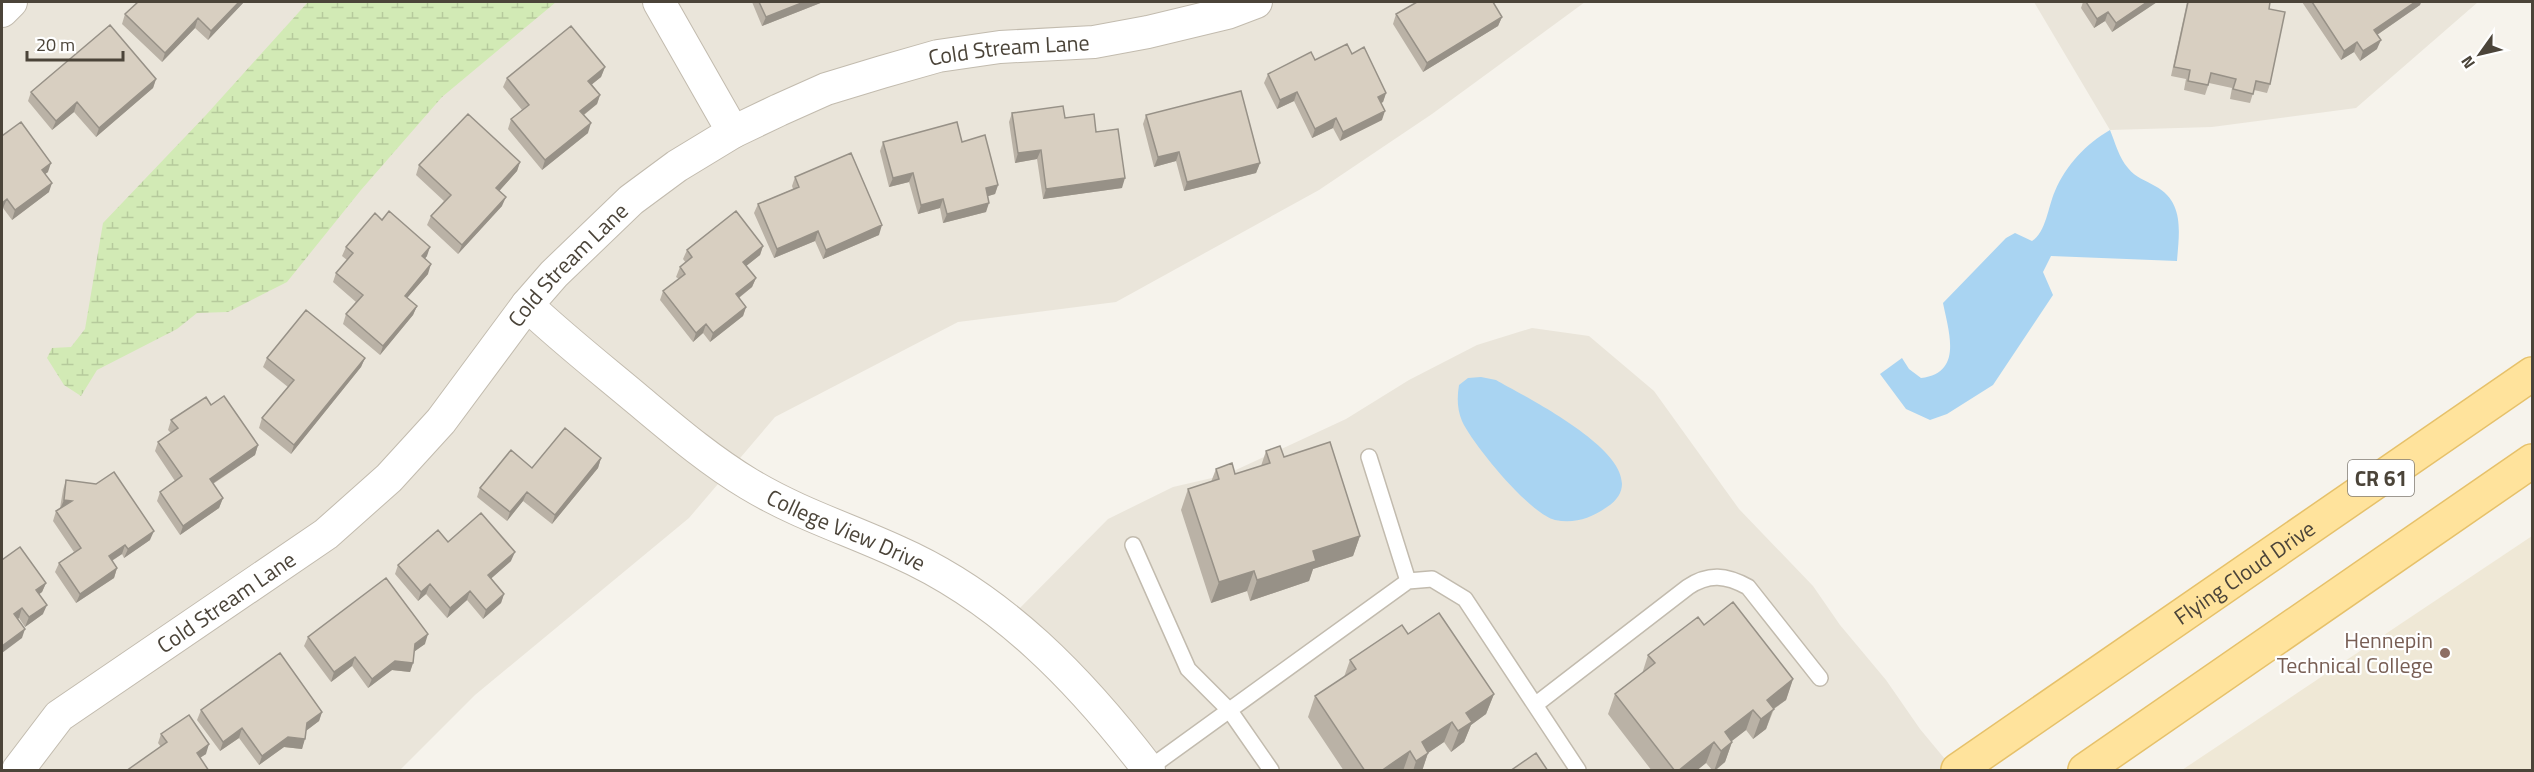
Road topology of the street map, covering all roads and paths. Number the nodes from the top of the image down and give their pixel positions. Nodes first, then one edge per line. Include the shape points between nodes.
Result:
1 (11, 2) edge
2 (660, 2) edge
3 (1256, 2) edge
4 (2, 10) edge
5 (1182, 12) edge
6 (733, 132) junction
7 (526, 305) junction
8 (2532, 374) edge
9 (1369, 457) dead end
10 (2532, 461) edge
11 (1133, 544) dead end
12 (1408, 581) junction
13 (1820, 678) dead end
14 (1535, 705) junction
15 (1230, 711) junction
16 (1148, 770) edge
17 (18, 771) edge
18 (1271, 771) edge
19 (1578, 771) edge
20 (1958, 771) edge
21 (2085, 771) edge

1 - 4 street
2 - 6 street
3 - 5 street, Cold Stream Lane via 1227,13
5 - 6 street, Cold Stream Lane via 1094,42 1000,46 938,56 826,89
6 - 7 street, Cold Stream Lane via 631,200 586,240
7 - 16 street, College View Drive via 696,448 749,484 807,515 909,557 957,583 1015,624 1086,693
7 - 17 street, Cold Stream Lane via 441,422 389,478 326,534 59,716
8 - 20 main road, Flying Cloud Drive / CR 61
9 - 12 lane
10 - 21 main road
11 - 15 lane via 1188,669
12 - 14 lane via 1432,579 1465,599
12 - 15 lane
13 - 14 lane via 1748,586 1717,576 1701,578 1688,587
14 - 19 lane
15 - 16 lane
15 - 18 lane

